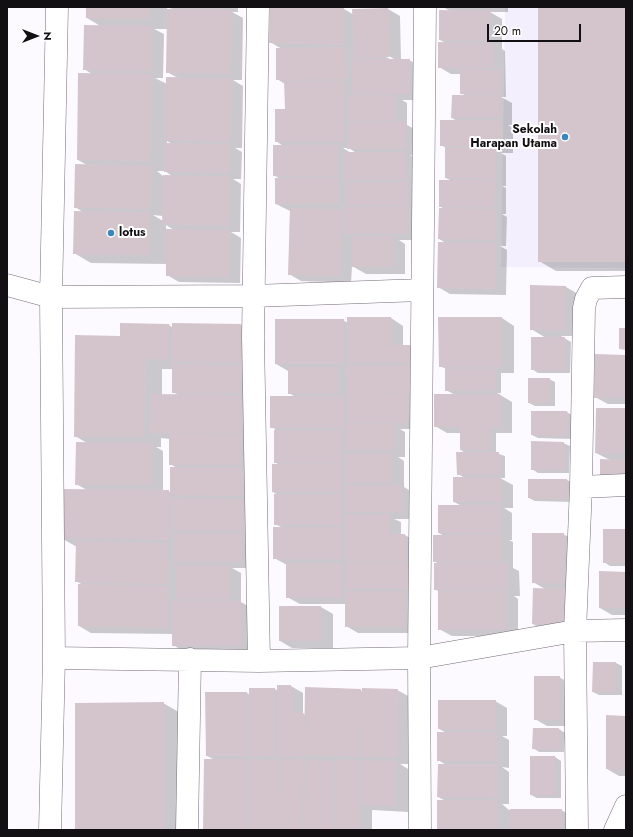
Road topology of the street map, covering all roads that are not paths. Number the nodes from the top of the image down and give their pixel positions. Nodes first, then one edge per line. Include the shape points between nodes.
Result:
1 (57, 7) edge
2 (258, 7) edge
3 (425, 7) edge
4 (7, 285) edge
5 (626, 287) edge
6 (422, 290) junction
7 (51, 296) junction
8 (253, 296) junction
9 (626, 485) edge
10 (581, 487) junction
11 (626, 630) edge
12 (575, 631) junction
13 (54, 658) junction
14 (419, 658) junction
15 (190, 659) junction
16 (259, 661) junction
17 (626, 806) edge
18 (50, 830) edge
19 (187, 830) edge
20 (420, 830) edge
21 (577, 830) edge
22 (615, 830) edge

1 - 7 street
2 - 8 street
3 - 6 street
4 - 7 street
5 - 10 street via 592,288 586,299
6 - 8 street
6 - 14 street
7 - 8 street
7 - 13 street
8 - 16 street
9 - 10 street
10 - 12 street
11 - 12 street
12 - 14 street
12 - 21 street
13 - 15 street
13 - 18 street
14 - 16 street
14 - 20 street
15 - 16 street
15 - 19 street
17 - 22 street

